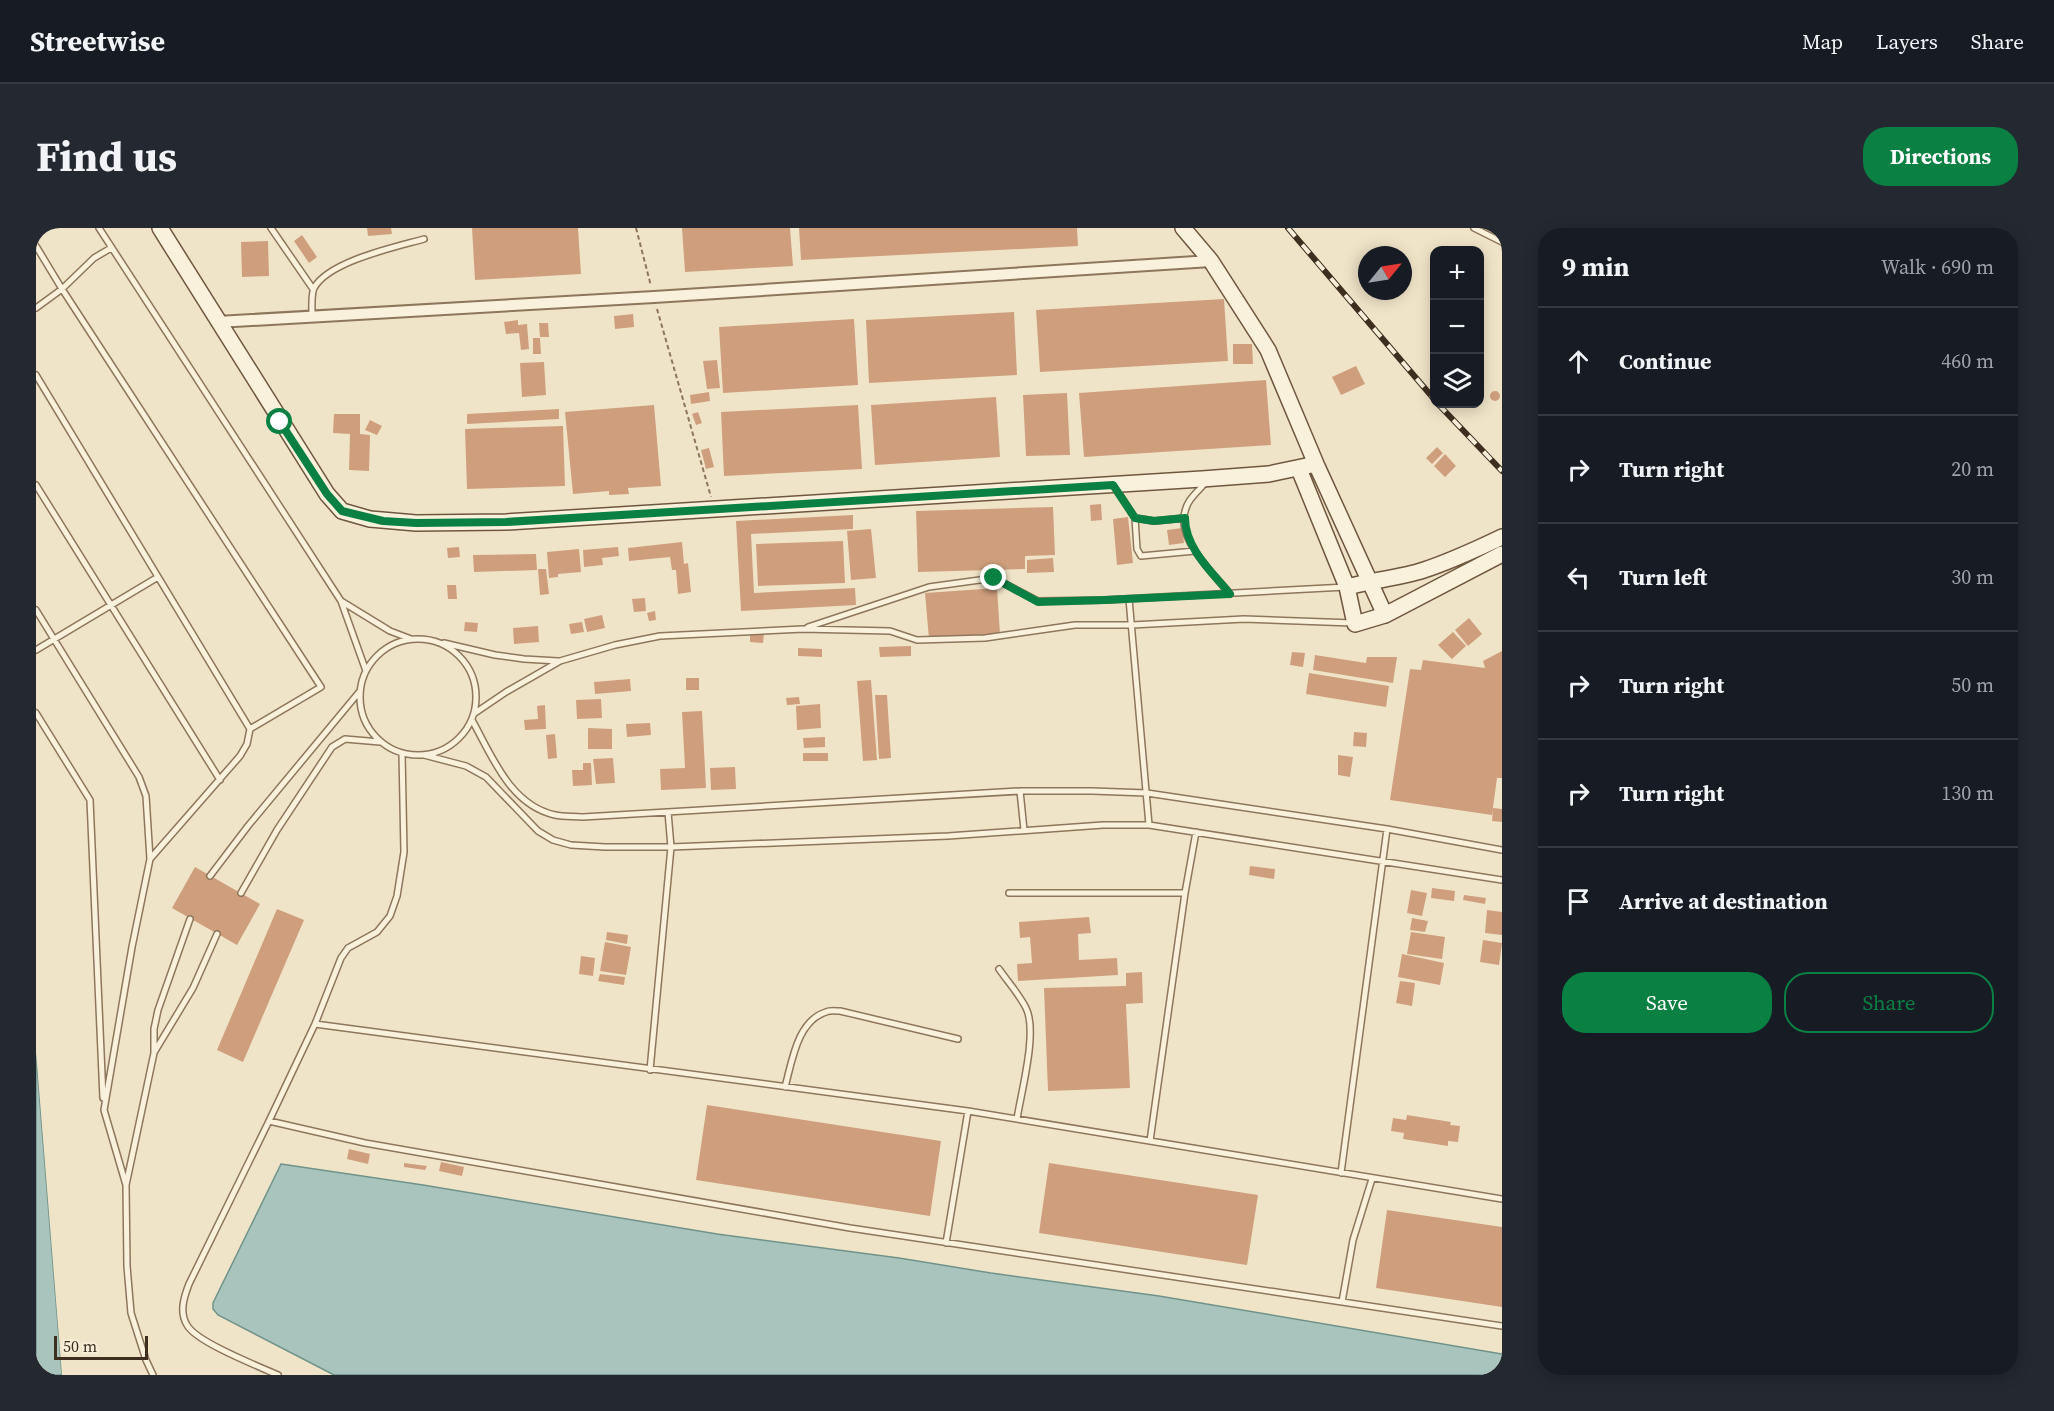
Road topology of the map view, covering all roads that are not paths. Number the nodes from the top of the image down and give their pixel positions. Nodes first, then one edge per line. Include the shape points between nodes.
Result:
1 (99, 228) edge
2 (160, 228) edge
3 (271, 228) edge
4 (1183, 228) edge
5 (1474, 228) edge
6 (424, 239) dead end
7 (1502, 242) edge
8 (36, 246) edge
9 (111, 248) junction
10 (1211, 261) junction
11 (313, 289) junction
12 (62, 290) junction
13 (36, 308) edge
14 (312, 316) junction
15 (217, 322) junction
16 (36, 375) edge
17 (1316, 464) junction
18 (1299, 469) junction
19 (1209, 479) junction
20 (36, 484) edge
21 (1113, 485) junction
22 (1135, 518) junction
23 (1185, 518) junction
24 (1502, 537) edge
25 (1195, 551) junction
26 (1502, 554) edge
27 (158, 577) junction
28 (1369, 581) junction
29 (1347, 587) junction
30 (1230, 594) junction
31 (1129, 599) junction
32 (341, 602) junction
33 (111, 605) junction
34 (36, 610) edge
35 (1385, 615) junction
36 (1355, 624) junction
37 (1132, 625) junction
38 (803, 629) junction
39 (411, 639) junction
40 (54, 640) junction
41 (435, 641) junction
42 (36, 650) edge
43 (560, 661) junction
44 (366, 671) junction
45 (360, 691) junction
46 (36, 713) edge
47 (475, 713) junction
48 (472, 720) junction
49 (250, 729) junction
50 (382, 743) junction
51 (402, 753) junction
52 (424, 755) junction
53 (220, 780) junction
54 (1020, 791) junction
55 (1147, 793) junction
56 (668, 812) junction
57 (1149, 825) junction
58 (1387, 828) junction
59 (1024, 830) junction
60 (1196, 832) junction
61 (671, 847) junction
62 (1502, 850) edge
63 (150, 859) junction
64 (1383, 862) junction
65 (210, 876) dead end
66 (1502, 880) edge
67 (241, 893) dead end
68 (1009, 893) dead end
69 (1185, 893) junction
70 (190, 919) dead end
71 (217, 934) dead end
72 (999, 969) dead end
73 (315, 1024) junction
74 (958, 1039) dead end
75 (154, 1053) junction
76 (650, 1070) junction
77 (785, 1087) junction
78 (104, 1110) junction
79 (968, 1111) junction
80 (1017, 1119) junction
81 (269, 1121) junction
82 (1150, 1141) junction
83 (1341, 1173) junction
84 (1372, 1179) junction
85 (126, 1185) junction
86 (1502, 1199) edge
87 (946, 1243) junction
88 (1342, 1302) junction
89 (1502, 1326) edge
90 (153, 1375) edge
91 (278, 1375) edge

1 - 9 lane
2 - 15 main road
3 - 11 lane
4 - 10 main road
5 - 7 lane
6 - 11 lane via 355,258
8 - 12 lane
9 - 12 lane via 94,258
9 - 32 lane
10 - 14 street
10 - 17 main road via 1268,350
11 - 14 lane
12 - 13 lane
12 - 49 lane via 321,687
14 - 15 street
15 - 21 main road via 327,494 342,511 370,519 506,522
16 - 27 lane
17 - 18 main road
17 - 28 main road
18 - 19 main road
18 - 29 main road
19 - 21 main road
19 - 23 lane via 1189,502
20 - 33 lane
21 - 22 lane
22 - 23 lane
22 - 25 lane via 1141,556
23 - 25 lane via 1185,529
24 - 28 main road via 1423,570
25 - 30 lane
26 - 35 main road
27 - 33 lane
27 - 49 lane
28 - 29 main road
28 - 35 main road
29 - 30 lane
29 - 36 main road
30 - 31 lane
31 - 37 lane
31 - 38 lane via 1038,602 994,578 929,587
32 - 39 lane
32 - 44 lane
33 - 40 lane
33 - 53 lane
34 - 40 lane
35 - 36 main road
36 - 37 lane via 1244,619
37 - 38 lane via 1075,625 985,638 917,640 890,631
37 - 55 lane
38 - 43 lane via 660,636
39 - 41 lane
39 - 44 lane via 379,653
40 - 42 lane
40 - 63 lane via 139,777 146,796
41 - 43 lane via 495,655
41 - 47 lane via 451,649 470,669 477,695
43 - 47 lane
44 - 45 lane
45 - 50 lane via 363,716
45 - 65 lane
46 - 78 lane via 90,800
47 - 48 lane
48 - 52 lane via 453,745
48 - 56 lane via 506,781 540,810 583,817
49 - 53 lane via 240,756
50 - 51 lane
50 - 67 lane via 345,739 332,747
51 - 52 lane
51 - 73 lane via 404,852 397,896 390,916 377,932 348,948 341,958
52 - 61 lane via 466,766 486,777 538,831 553,840 604,847
53 - 63 lane
54 - 55 lane
54 - 56 lane
54 - 59 lane
55 - 57 lane
55 - 58 lane
56 - 61 lane
57 - 59 lane
57 - 60 lane
58 - 62 lane
58 - 64 lane
59 - 61 lane
60 - 64 lane
60 - 69 lane
61 - 76 lane
63 - 78 lane
64 - 66 lane
64 - 83 lane
68 - 69 lane
69 - 82 lane
70 - 75 lane via 158,1010
71 - 75 lane via 193,988
72 - 80 lane via 1026,1008 1030,1022
73 - 76 lane
73 - 81 lane
74 - 77 lane via 840,1011 826,1012 811,1021 801,1034
75 - 85 lane
76 - 77 lane
77 - 79 lane
78 - 85 lane
79 - 80 lane
79 - 87 lane
80 - 82 lane
81 - 87 lane via 365,1143
81 - 91 lane via 182,1304 187,1326 204,1340
82 - 83 lane
83 - 84 lane
84 - 86 lane
84 - 88 lane via 1353,1240
85 - 90 lane via 131,1313
87 - 88 lane
88 - 89 lane

